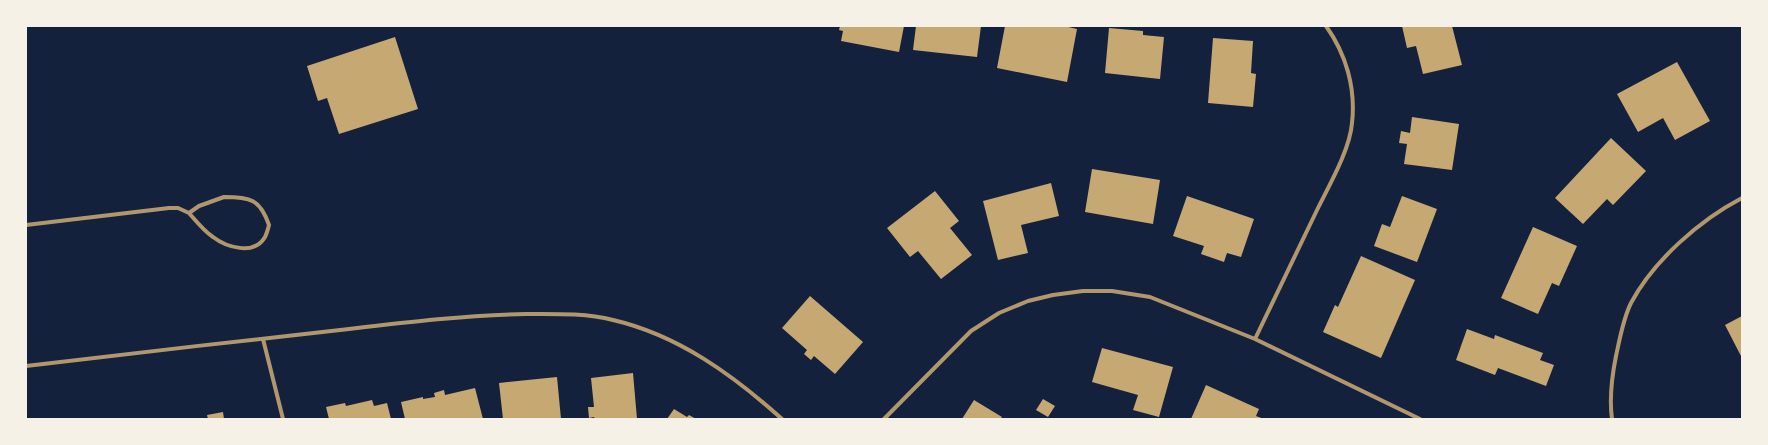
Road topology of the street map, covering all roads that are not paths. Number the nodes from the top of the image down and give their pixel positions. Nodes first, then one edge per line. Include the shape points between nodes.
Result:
1 (1326, 26) edge
2 (1742, 198) edge
3 (189, 213) junction
4 (26, 225) edge
5 (263, 339) junction
6 (1254, 339) junction
7 (26, 366) edge
8 (283, 419) edge
9 (782, 419) edge
10 (884, 419) edge
11 (1420, 419) edge
12 (1612, 419) edge

1 - 6 street via 1342,52 1347,67 1352,99 1352,125 1335,173
2 - 12 street via 1676,246 1651,274 1631,304 1623,324 1612,376
3 - 3 street via 212,236 228,246 256,246 264,238 269,225 256,203 244,197 224,197 199,206
3 - 4 street via 178,208 169,208
5 - 7 street
5 - 8 street
5 - 9 street via 484,315 591,316 640,328 696,354 750,392
6 - 10 street via 1150,297 1112,291 1053,294 999,313 971,331
6 - 11 street

